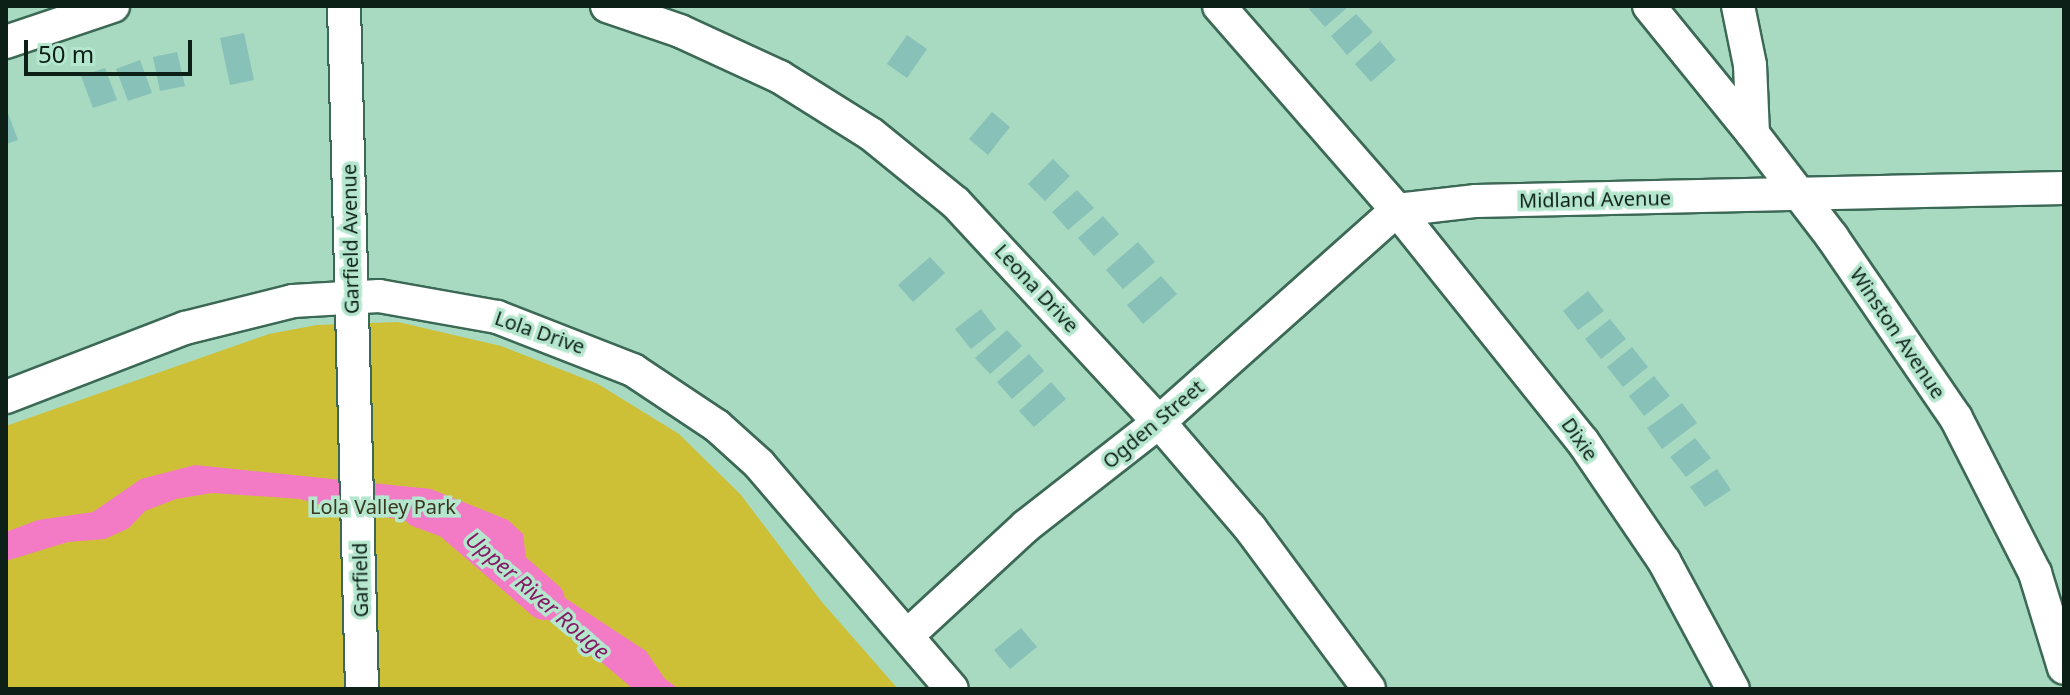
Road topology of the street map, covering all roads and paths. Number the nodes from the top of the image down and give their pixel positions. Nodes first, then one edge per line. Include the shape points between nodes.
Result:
1 (113, 6) edge
2 (344, 6) edge
3 (607, 6) edge
4 (1219, 6) edge
5 (1649, 6) edge
6 (1738, 6) edge
7 (6, 42) edge
8 (1753, 134) junction
9 (2064, 188) edge
10 (1800, 196) junction
11 (1397, 210) junction
12 (351, 296) junction
13 (6, 397) edge
14 (1159, 422) junction
15 (356, 471) joint
16 (908, 635) junction
17 (2064, 668) edge
18 (362, 689) edge
19 (952, 689) edge
20 (1369, 689) edge
21 (1733, 689) edge

1 - 7 street
2 - 12 street, Garfield Avenue
3 - 14 street, Leona Drive via 737,55 833,108 883,143 990,237
4 - 11 street
5 - 8 street, Winston Avenue
6 - 8 street via 1750,65
8 - 10 street, Winston Avenue
9 - 10 street, Midland Avenue
10 - 11 street, Midland Avenue via 1476,201
10 - 17 street, Winston Avenue via 1956,418 2035,573
11 - 14 street, Ogden Street
11 - 21 street, Dixie via 1583,442 1664,561
12 - 13 street, Lola Drive via 293,301 185,328
12 - 15 street, Garfield Avenue
12 - 16 street, Lola Drive via 422,300 497,317 592,350 663,387 759,464
14 - 16 street, Ogden Street via 1026,526
14 - 20 street, Leona Drive via 1250,528
15 - 18 street, Garfield
16 - 19 street, Lola Drive

